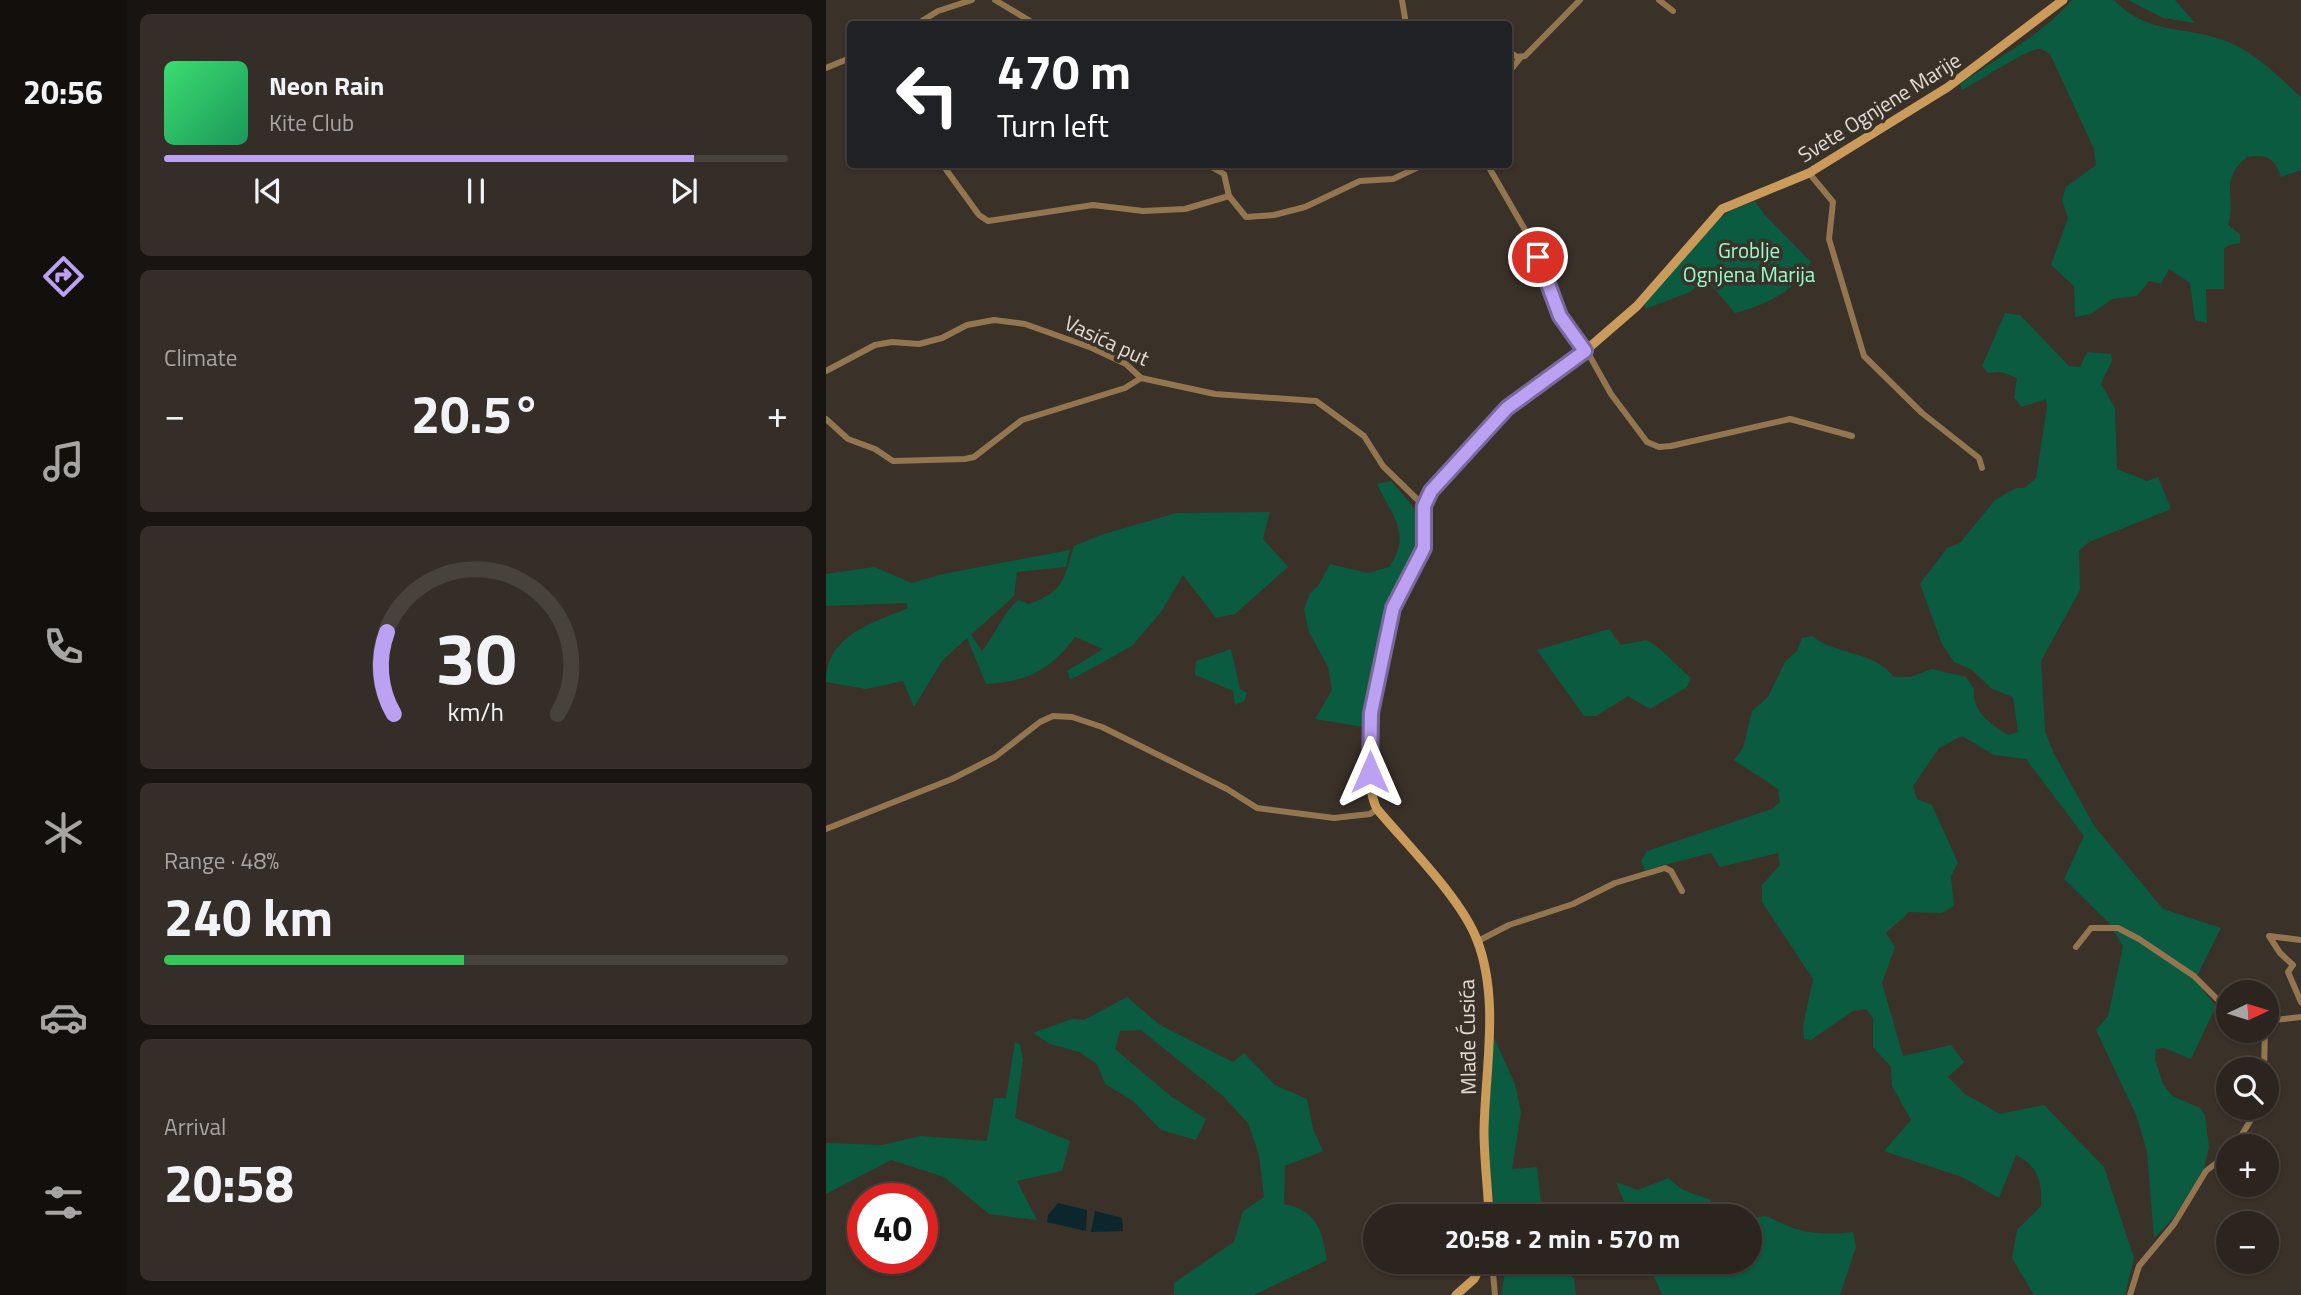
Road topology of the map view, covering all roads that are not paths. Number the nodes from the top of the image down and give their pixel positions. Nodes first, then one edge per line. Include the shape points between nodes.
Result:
1 (972, 0) edge
2 (995, 0) edge
3 (1402, 0) edge
4 (1580, 0) edge
5 (1659, 0) edge
6 (2063, 0) edge
7 (1673, 11) dead end
8 (922, 21) edge
9 (1030, 21) edge
10 (1406, 21) edge
11 (1512, 53) edge
12 (1521, 57) junction
13 (847, 59) edge
14 (826, 68) edge
15 (1512, 68) edge
16 (945, 168) edge
17 (1213, 168) edge
18 (1416, 168) edge
19 (1489, 168) edge
20 (1809, 173) junction
21 (1228, 196) junction
22 (1585, 351) junction
23 (826, 371) edge
24 (1142, 377) junction
25 (826, 419) edge
26 (1852, 436) dead end
27 (1982, 468) dead end
28 (1424, 506) junction
29 (1377, 809) junction
30 (826, 829) edge
31 (1682, 891) dead end
32 (2301, 940) edge
33 (1478, 941) junction
34 (2076, 947) dead end
35 (2216, 998) edge
36 (2301, 1002) edge
37 (2301, 1017) edge
38 (2279, 1020) edge
39 (2216, 1163) edge
40 (1488, 1204) edge
41 (1478, 1274) edge
42 (1493, 1274) edge
43 (1456, 1295) edge
44 (1495, 1295) edge
45 (2130, 1295) edge

1 - 8 street
2 - 9 street
3 - 10 street
4 - 12 street
5 - 7 street
6 - 20 street, Svete Ognjene Marije via 1948,87
11 - 12 street
12 - 15 street
13 - 14 street
16 - 21 street via 988,221 1093,205 1143,211 1185,209
17 - 21 street via 1224,174
18 - 21 street via 1393,179 1360,181 1305,207 1274,215 1246,218
19 - 22 street via 1528,235 1560,316
20 - 22 street, Svete Ognjene Marije via 1722,209 1637,306
20 - 27 street via 1833,202 1829,239 1864,356 1922,413 1979,458
22 - 26 street via 1611,394 1653,445 1671,446 1790,419
22 - 28 street, Svete Ognjene Marije via 1507,408 1439,480
23 - 24 street, Vasića put via 875,345 919,344 994,320 1025,324 1092,348
24 - 25 street via 1125,388 1022,420 965,459 893,461 848,439
24 - 28 street, Vasića put via 1215,394 1316,401 1364,436 1383,466
28 - 29 street via 1424,548 1393,608 1371,713 1370,796
29 - 30 street via 1334,818 1257,808 1102,727 1053,716 995,757 952,779
29 - 33 street, Mlađe Ćusića via 1464,915
31 - 33 street via 1665,868 1615,883
32 - 36 street via 2269,936 2293,965 2288,972
33 - 40 street, Mlađe Ćusića via 1487,996 1484,1133
34 - 35 street via 2091,928 2118,928 2194,976
37 - 38 street
39 - 45 street via 2139,1266
41 - 43 street
42 - 44 street

